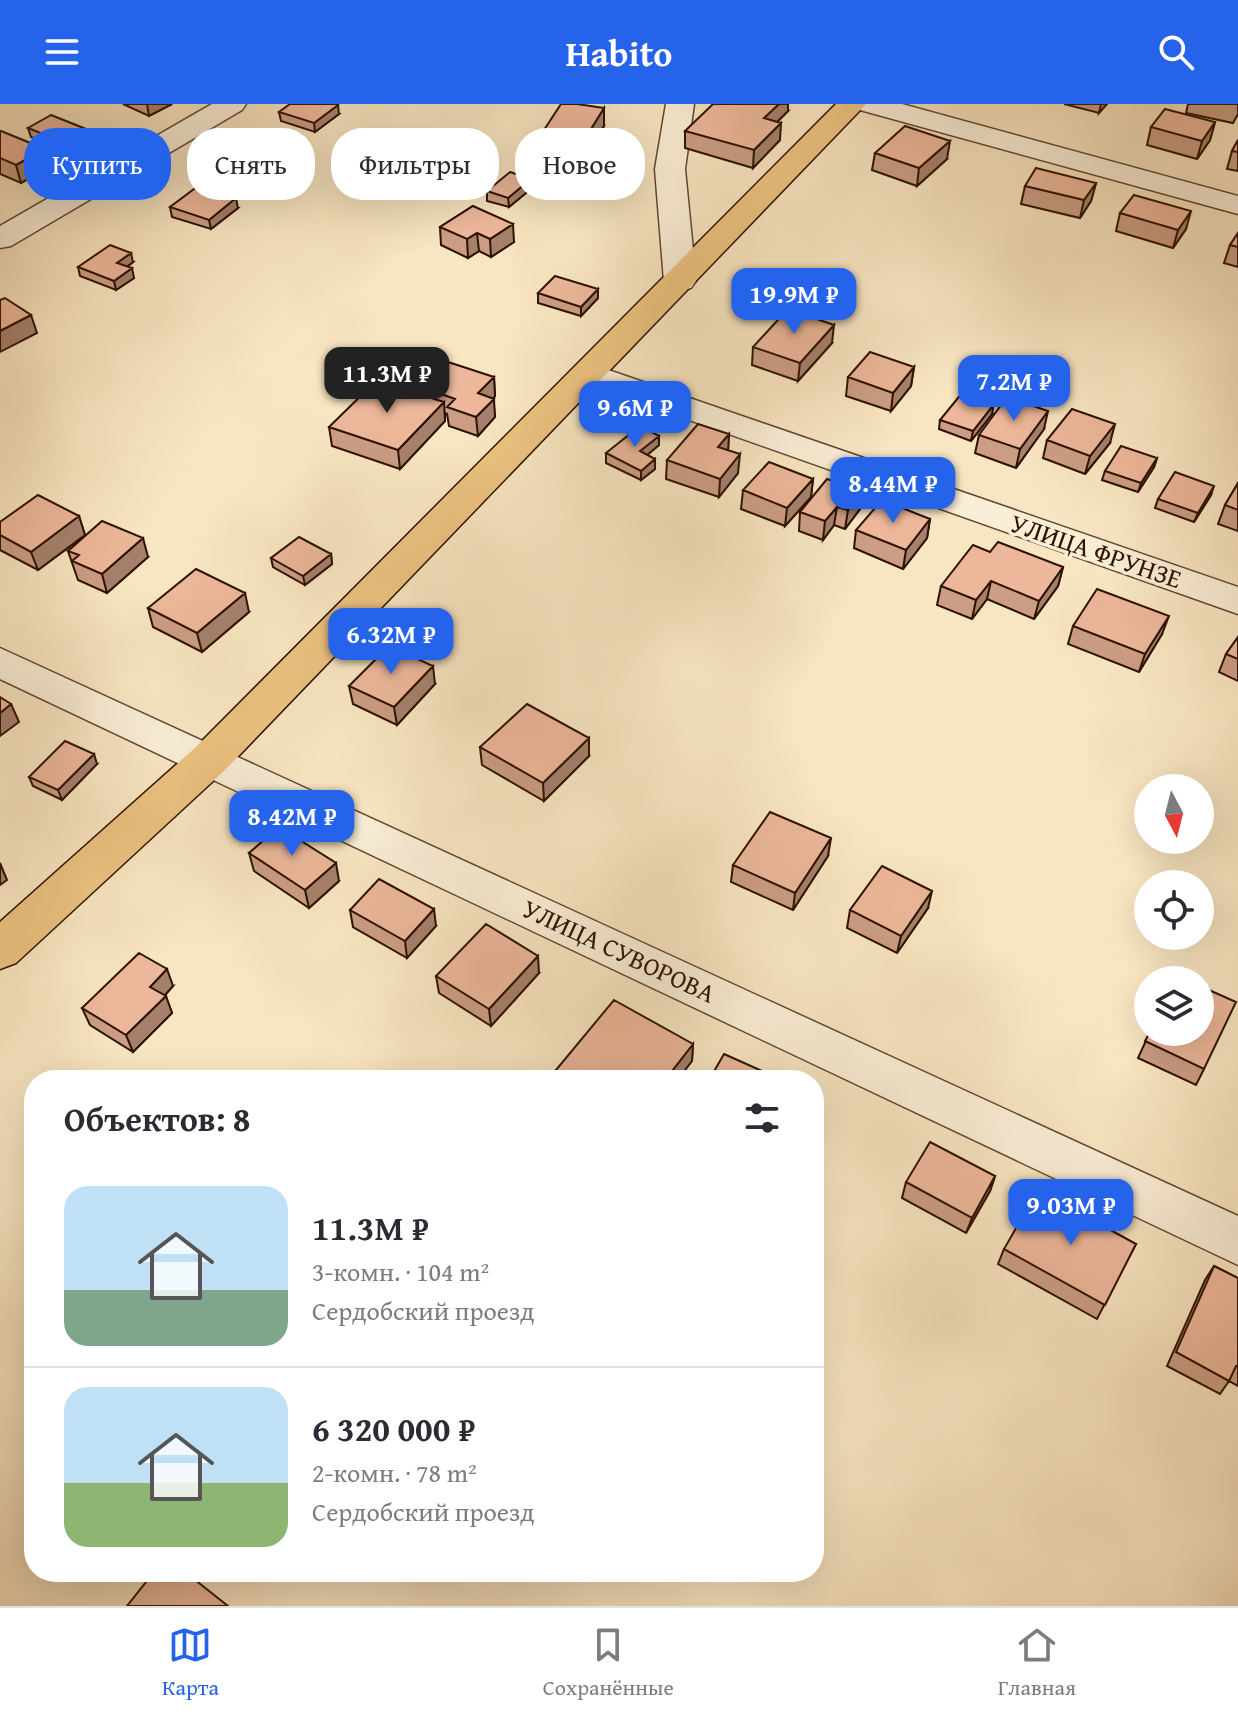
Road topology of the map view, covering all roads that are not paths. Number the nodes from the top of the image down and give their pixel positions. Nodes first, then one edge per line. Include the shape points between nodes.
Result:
1 (232, 104) edge
2 (680, 104) edge
3 (852, 104) edge
4 (870, 104) edge
5 (1238, 205) edge
6 (0, 239) edge
7 (680, 281) junction
8 (591, 374) junction
9 (1238, 601) edge
10 (0, 662) edge
11 (210, 759) junction
12 (0, 950) edge
13 (1238, 1241) edge

1 - 6 street
2 - 7 street via 670,169
3 - 7 main road
4 - 5 street
7 - 8 main road
8 - 9 street, УЛИЦА ФРУНЗЕ
8 - 11 main road
10 - 11 street, УЛИЦА СУВОРОВА
11 - 12 main road
11 - 13 street, УЛИЦА СУВОРОВА

